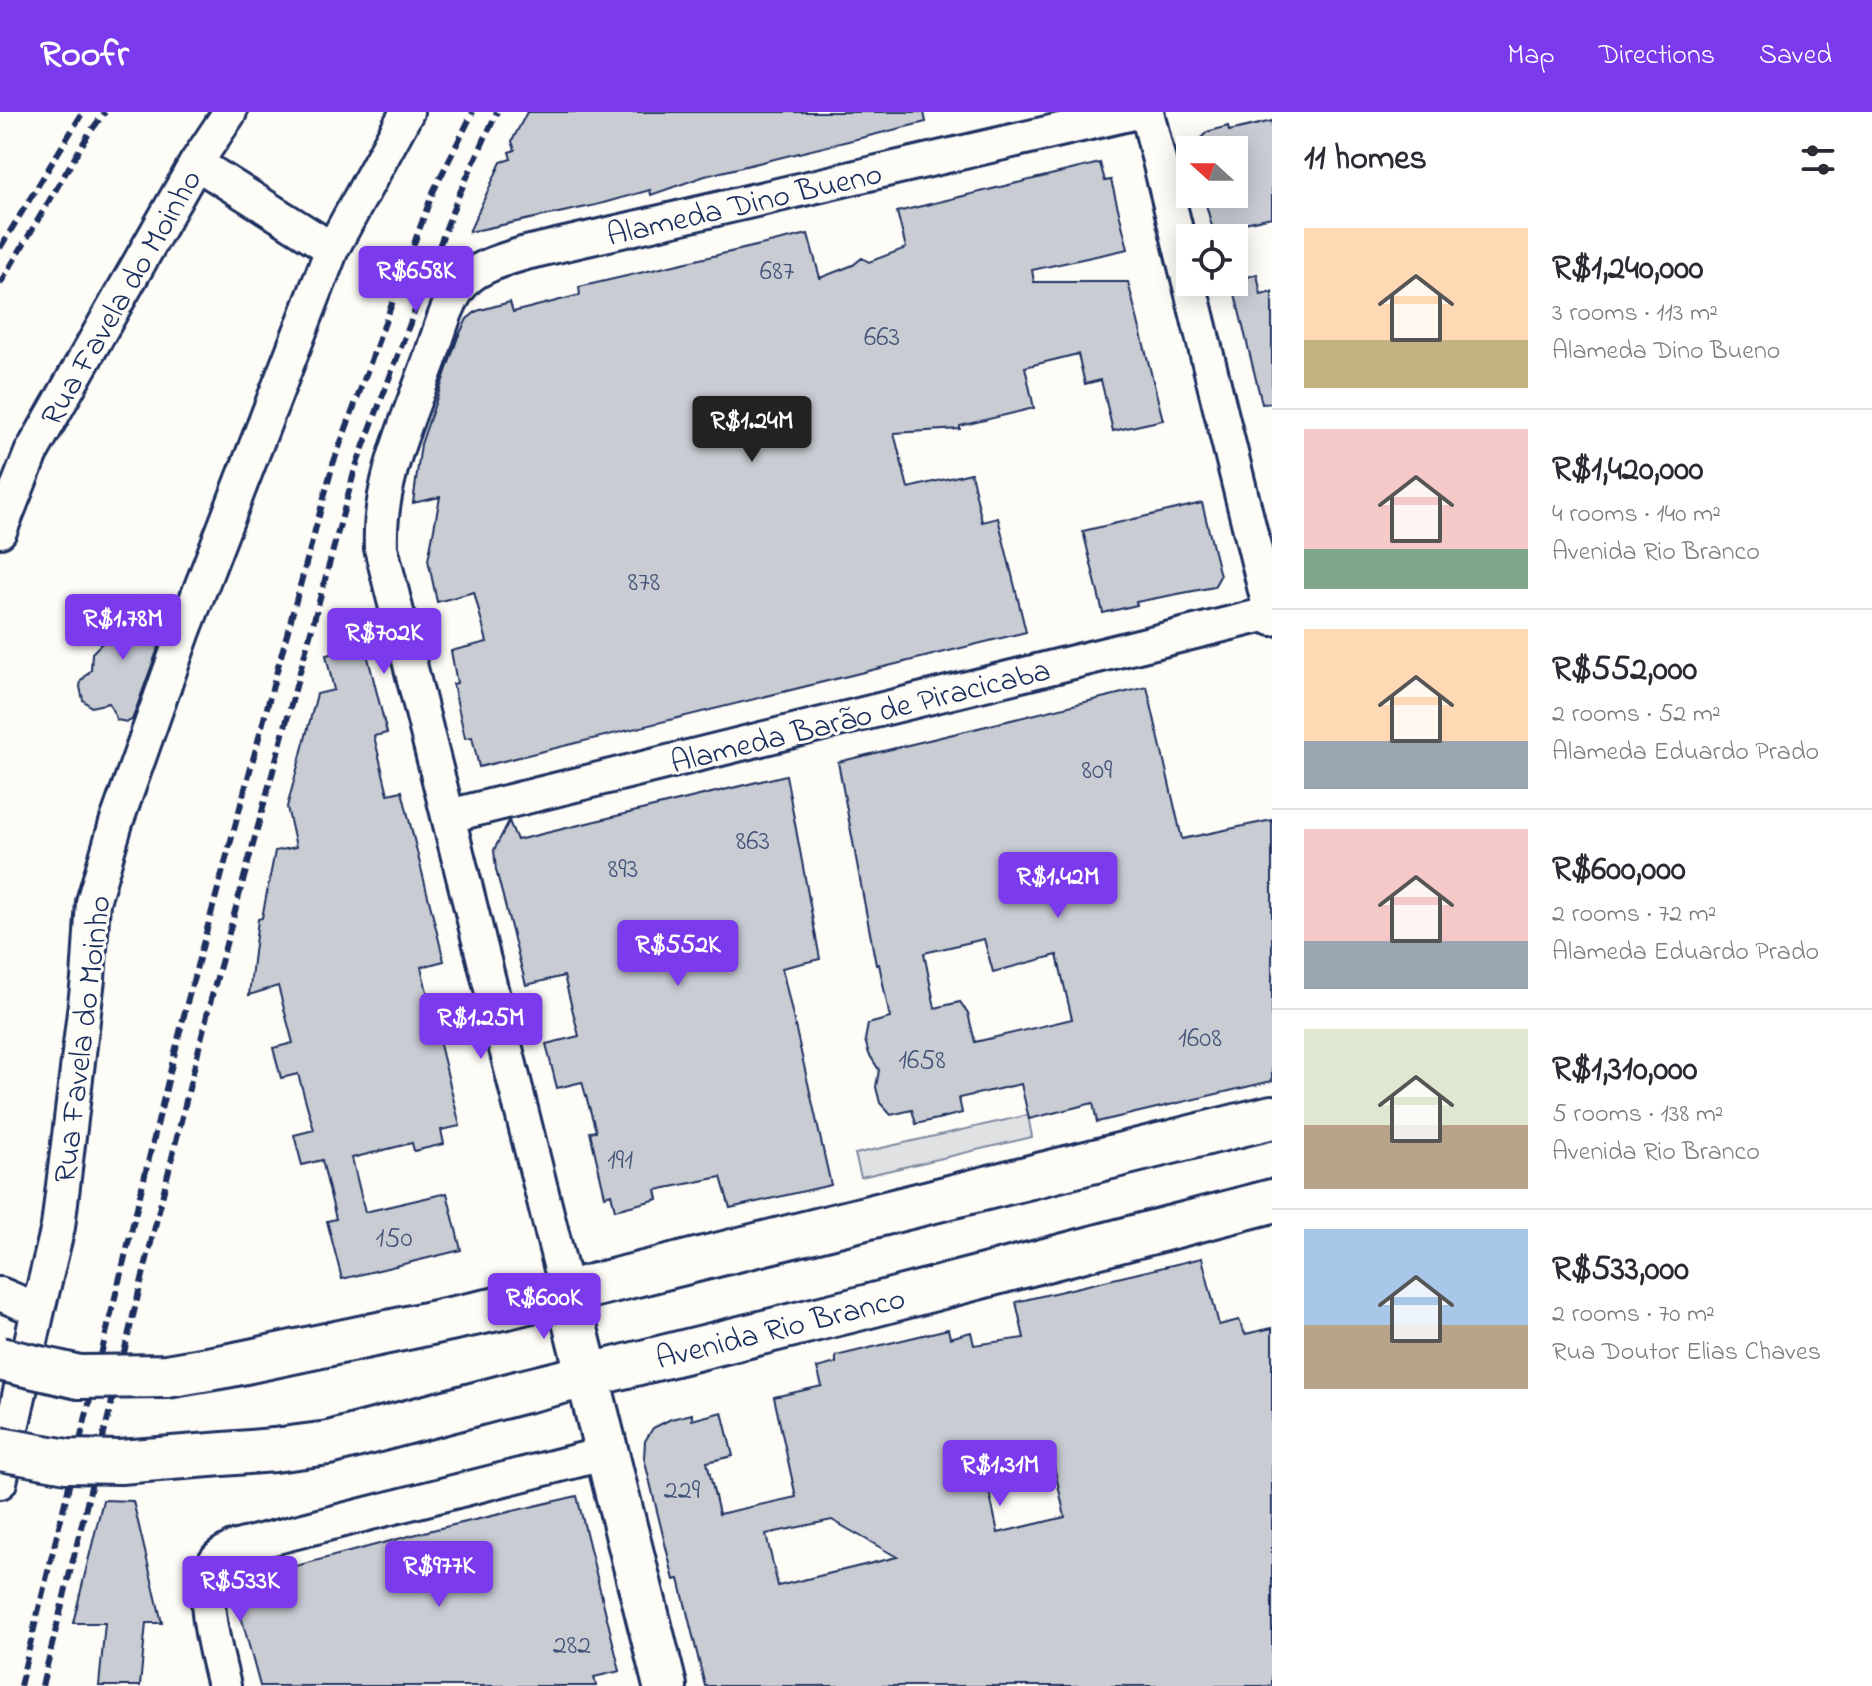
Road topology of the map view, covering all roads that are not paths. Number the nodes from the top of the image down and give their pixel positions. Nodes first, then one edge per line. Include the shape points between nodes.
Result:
1 (230, 112) edge
2 (1138, 112) edge
3 (1147, 112) edge
4 (398, 115) edge
5 (196, 163) junction
6 (332, 249) junction
7 (0, 531) edge
8 (1272, 615) edge
9 (449, 816) junction
10 (1272, 1117) edge
11 (1272, 1201) edge
12 (567, 1293) junction
13 (0, 1294) edge
14 (38, 1310) junction
15 (0, 1359) edge
16 (586, 1375) junction
17 (0, 1449) edge
18 (607, 1453) junction
19 (0, 1482) edge
20 (224, 1686) edge
21 (665, 1686) edge

1 - 5 street, Rua Favela do Moinho
2 - 9 street, Alameda Dino Bueno via 500,261 462,284 449,305 393,462 380,527
3 - 8 street
4 - 6 street, Rua Favela do Moinho
5 - 6 street
5 - 7 street, Rua Favela do Moinho via 31,453
6 - 14 street, Rua Favela do Moinho via 184,631 93,902 58,1227
8 - 9 street, Alameda Barão de Piracicaba
9 - 12 street, Alameda Dino Bueno
10 - 12 main road
11 - 16 main road, Avenida Rio Branco
12 - 15 main road, bridge via 167,1376 79,1377
12 - 16 main road
13 - 14 street
14 - 19 street, Rua Favela do Moinho
16 - 17 main road, Avenida Rio Branco, bridge via 329,1443 274,1450 120,1462 67,1461
16 - 18 main road
18 - 20 street via 233,1548 214,1561 208,1582
18 - 21 main road

